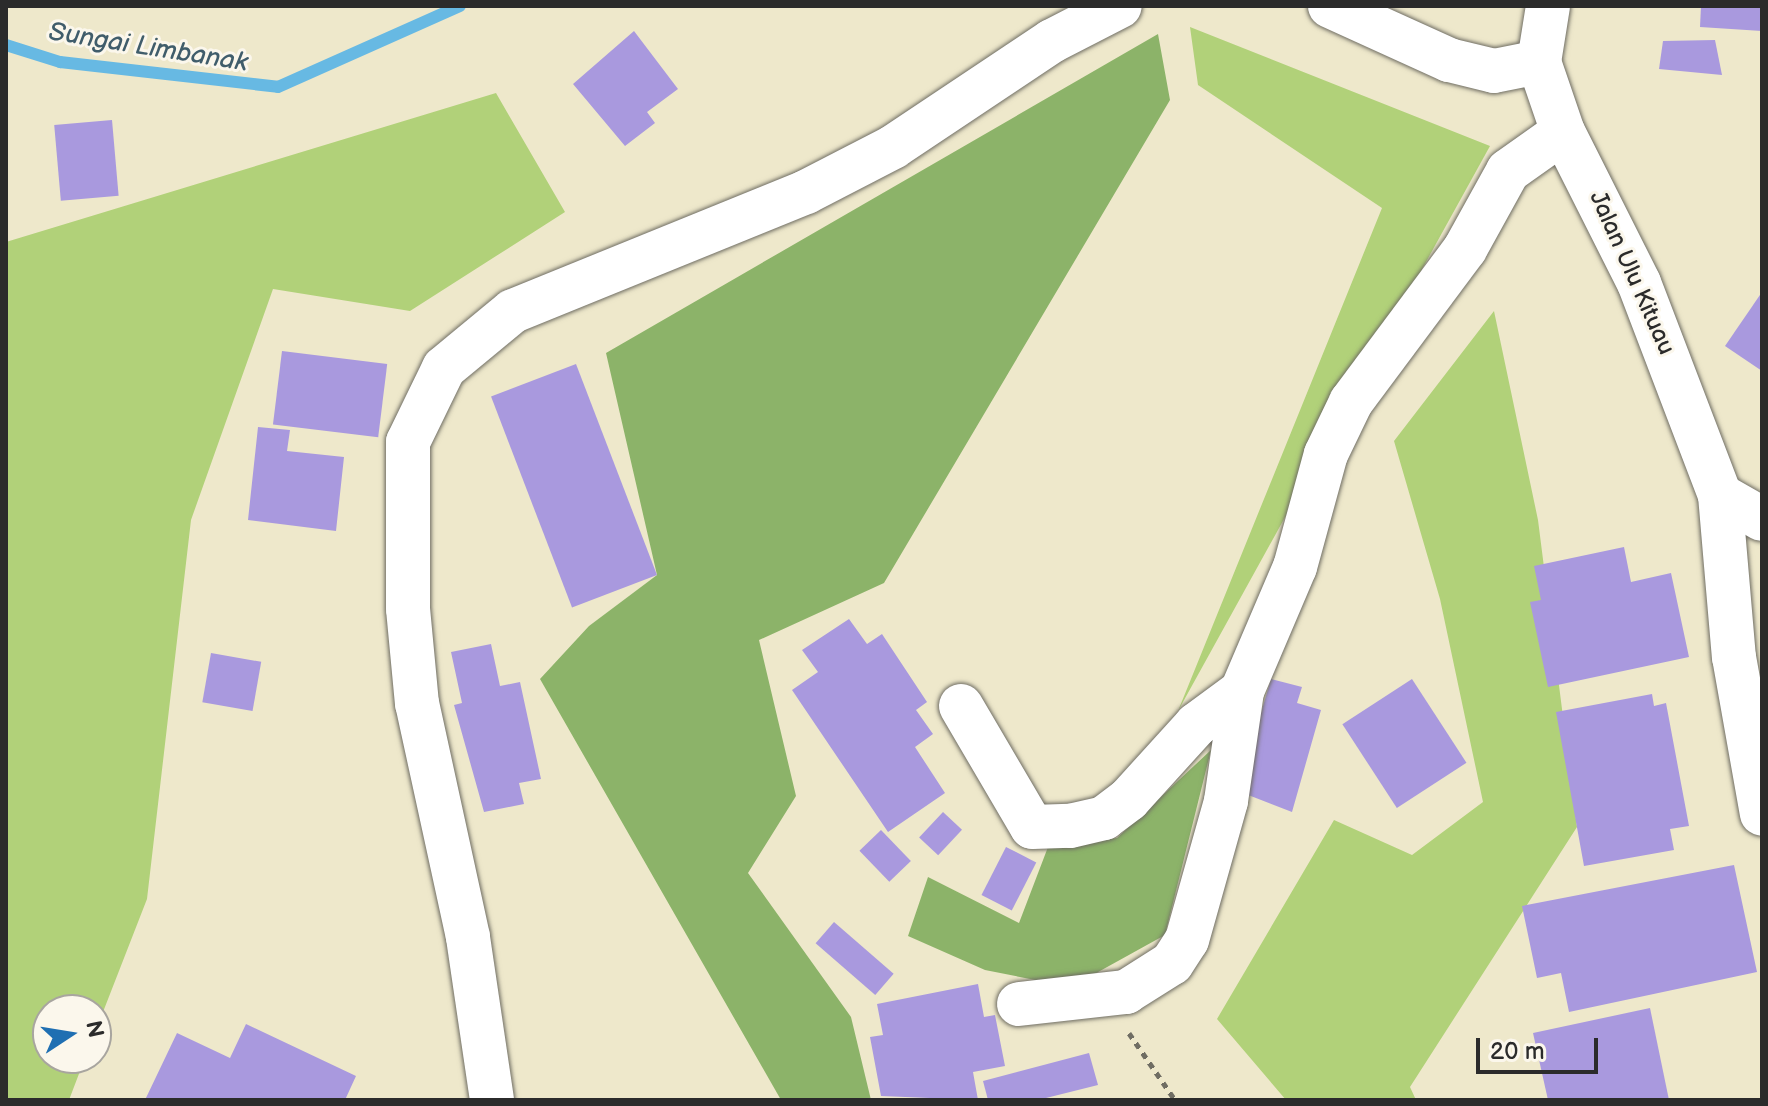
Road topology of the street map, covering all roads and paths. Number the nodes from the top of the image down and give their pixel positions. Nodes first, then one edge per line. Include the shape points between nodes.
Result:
1 (1120, 6) edge
2 (1330, 6) edge
3 (1548, 6) edge
4 (1539, 62) junction
5 (1563, 132) junction
6 (1720, 495) junction
7 (1762, 519) edge
8 (1242, 691) junction
9 (961, 706) dead end
10 (1762, 814) edge
11 (1126, 992) junction
12 (1019, 1004) dead end
13 (492, 1100) edge
14 (1175, 1100) edge

1 - 13 street via 1052,41 893,147 806,192 513,311 444,368 408,442 407,595 417,704 468,937
2 - 4 street via 1449,60 1494,71
3 - 4 street, Jalan Ulu Kituau
4 - 5 street, Jalan Ulu Kituau
5 - 6 street, Jalan Ulu Kituau via 1639,283
5 - 8 street via 1508,171 1465,249 1351,402 1326,454 1295,567
6 - 7 street
6 - 10 street, Jalan Ulu Kituau via 1725,589
8 - 9 street via 1196,725 1129,799 1104,818 1070,826 1032,827
8 - 11 street via 1226,801 1187,940 1172,963
11 - 12 street
11 - 14 path via 1129,1032

